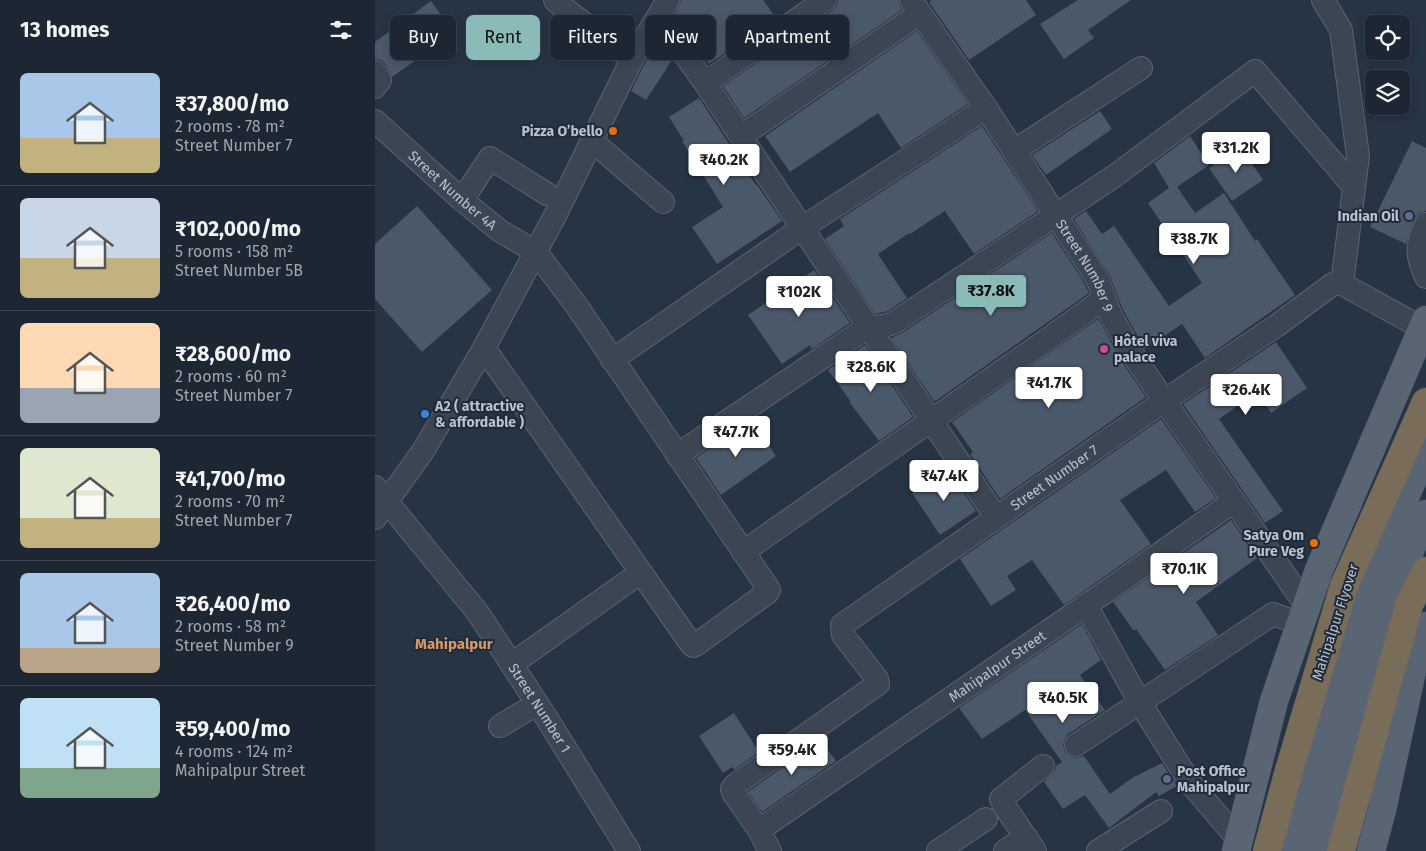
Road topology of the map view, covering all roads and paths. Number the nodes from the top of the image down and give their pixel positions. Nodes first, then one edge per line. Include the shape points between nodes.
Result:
1 (555, 0) edge
2 (825, 0) edge
3 (1323, 0) edge
4 (915, 7) edge
5 (663, 8) edge
6 (572, 15) edge
7 (635, 54) edge
8 (632, 60) edge
9 (1141, 68) dead end
10 (375, 72) edge
11 (705, 83) junction
12 (375, 87) edge
13 (986, 108) junction
14 (375, 121) edge
15 (741, 136) junction
16 (592, 141) junction
17 (1014, 151) junction
18 (1354, 187) junction
19 (547, 194) dead end
20 (462, 200) junction
21 (663, 202) dead end
22 (1056, 214) junction
23 (1426, 224) edge
24 (802, 228) junction
25 (536, 252) junction
26 (1426, 277) edge
27 (1341, 284) junction
28 (1105, 298) junction
29 (1424, 324) edge
30 (868, 328) junction
31 (484, 348) junction
32 (612, 360) junction
33 (1164, 401) junction
34 (1426, 402) edge
35 (932, 420) junction
36 (1426, 448) edge
37 (677, 455) junction
38 (1234, 501) junction
39 (379, 502) edge
40 (1426, 514) edge
41 (997, 517) junction
42 (743, 552) junction
43 (1426, 571) edge
44 (640, 573) junction
45 (1086, 605) junction
46 (1304, 615) junction
47 (1426, 626) edge
48 (512, 664) junction
49 (1140, 703) junction
50 (537, 704) junction
51 (500, 726) dead end
52 (1076, 745) dead end
53 (1043, 766) dead end
54 (1161, 811) dead end
55 (986, 819) dead end
56 (759, 830) junction
57 (1030, 844) edge
58 (1237, 847) edge
59 (629, 851) edge
60 (770, 851) edge
61 (938, 851) edge
62 (1005, 851) edge
63 (1098, 851) edge
64 (1267, 851) edge
65 (1293, 851) edge
66 (1319, 851) edge
67 (1341, 851) edge
68 (1371, 851) edge

1 - 6 street
2 - 11 street
3 - 18 street via 1341,30 1358,156
4 - 13 street, Street Number 9
4 - 15 street
5 - 7 street
5 - 11 street, Street Number 7
8 - 16 street
9 - 17 street
10 - 12 street via 380,80
11 - 15 street, Street Number 7
13 - 17 street, Street Number 9
13 - 24 street
14 - 20 street, Street Number 4A
15 - 24 street, Street Number 7
16 - 21 street
16 - 25 street
17 - 22 street, Street Number 9
18 - 22 street via 1255,70 1115,175
18 - 27 street
19 - 20 street via 490,158
20 - 25 street, Street Number 4A via 500,230
22 - 28 street, Street Number 9 via 1091,269
22 - 30 street via 891,324
23 - 26 street via 1418,240 1419,258
24 - 30 street, Street Number 7
24 - 32 street
25 - 31 street
25 - 32 street
27 - 29 street
27 - 33 street, Street Number 7 via 1333,284
28 - 33 street, Street Number 9 via 1122,336
28 - 35 street
29 - 46 main road via 1319,570
30 - 35 street, Street Number 7
30 - 37 street
31 - 39 street via 423,451
31 - 44 street
32 - 37 street
33 - 38 street, Street Number 9
33 - 41 street, Street Number 7
34 - 64 highway, Mahipalpur Flyover via 1344,586
35 - 41 street, Street Number 7
35 - 42 street
36 - 65 main road via 1366,589
37 - 42 street
38 - 45 street, Mahipalpur Street
38 - 46 street, Street Number 9
39 - 48 street, Street Number 1 via 478,613
40 - 66 main road via 1383,615
41 - 56 street via 842,625 843,635 878,684 733,787 734,794
42 - 44 street via 769,590 693,646
43 - 67 highway via 1409,605
44 - 48 street
45 - 49 street
45 - 56 street, Mahipalpur Street
46 - 49 street via 1273,614
46 - 58 main road via 1275,701
47 - 68 main road via 1418,643
48 - 50 street, Street Number 1
49 - 52 street
49 - 58 street via 1191,784
50 - 51 street
50 - 59 street, Street Number 1
53 - 57 street via 1001,798
54 - 63 street
55 - 61 street
56 - 60 street
57 - 62 street

